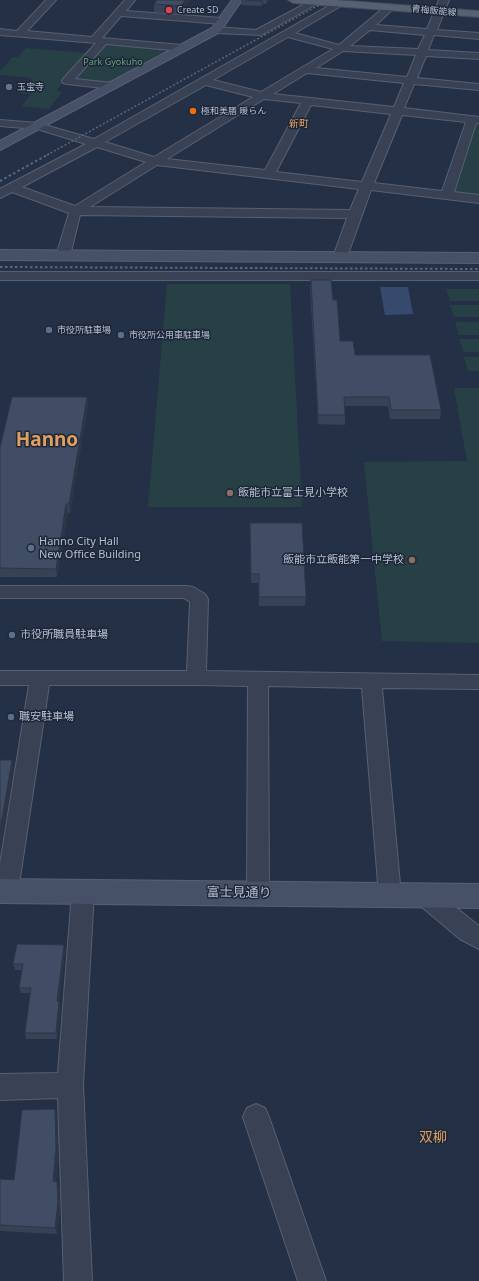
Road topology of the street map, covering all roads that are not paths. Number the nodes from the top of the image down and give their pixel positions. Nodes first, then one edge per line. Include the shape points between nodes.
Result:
1 (51, 0) edge
2 (130, 0) edge
3 (237, 0) edge
4 (293, 0) edge
5 (444, 0) edge
6 (316, 1) edge
7 (343, 2) edge
8 (395, 5) edge
9 (439, 11) junction
10 (119, 13) junction
11 (479, 14) edge
12 (219, 26) junction
13 (368, 27) junction
14 (431, 32) junction
15 (19, 34) junction
16 (287, 34) junction
17 (2, 35) edge
18 (479, 36) edge
19 (100, 41) junction
20 (182, 48) junction
21 (341, 48) junction
22 (422, 53) junction
23 (479, 56) edge
24 (306, 70) junction
25 (204, 80) junction
26 (410, 80) junction
27 (112, 86) junction
28 (479, 87) edge
29 (263, 96) junction
30 (307, 102) junction
31 (397, 111) junction
32 (476, 120) edge
33 (0, 123) edge
34 (38, 126) junction
35 (96, 143) junction
36 (0, 146) edge
37 (155, 161) junction
38 (268, 174) junction
39 (366, 186) junction
40 (12, 188) junction
41 (0, 194) edge
42 (447, 196) junction
43 (479, 199) edge
44 (76, 211) junction
45 (355, 214) junction
46 (0, 256) edge
47 (63, 256) junction
48 (340, 257) junction
49 (479, 258) edge
50 (0, 276) edge
51 (479, 276) edge
52 (0, 592) edge
53 (0, 678) edge
54 (40, 678) junction
55 (196, 678) junction
56 (258, 678) junction
57 (371, 680) junction
58 (479, 682) edge
59 (3, 891) edge
60 (83, 892) junction
61 (258, 894) junction
62 (390, 895) junction
63 (425, 896) junction
64 (479, 896) edge
65 (479, 938) edge
66 (70, 1085) junction
67 (0, 1087) edge
68 (256, 1117) dead end
69 (78, 1281) edge
70 (312, 1281) edge

1 - 15 street
2 - 10 street
3 - 12 street
4 - 6 main road, 青梅飯能線
5 - 9 street
6 - 7 main road, 青梅飯能線
6 - 12 street via 258,33
7 - 8 main road, 青梅飯能線
7 - 16 street
8 - 9 main road, 青梅飯能線
8 - 13 street
9 - 11 main road, 青梅飯能線
9 - 14 street
10 - 12 street
10 - 19 street
12 - 20 street
13 - 14 street
13 - 21 street
14 - 18 street
14 - 22 street
15 - 17 street
15 - 19 street
16 - 21 street
16 - 25 street
19 - 20 street
19 - 27 street via 67,81
20 - 27 street
21 - 22 street
21 - 24 street
22 - 23 street
22 - 26 street
24 - 26 street
24 - 29 street
25 - 29 street
25 - 35 street
26 - 28 street
26 - 31 street
27 - 34 street
29 - 30 street
29 - 37 street
30 - 31 street
30 - 38 street
31 - 32 street
31 - 39 street
32 - 42 street
33 - 34 street
34 - 35 street
34 - 36 street
35 - 37 street
35 - 40 street
37 - 38 street
37 - 44 street
38 - 39 street
39 - 42 street
39 - 45 street
40 - 41 street
40 - 44 street
42 - 43 street
44 - 45 street
44 - 47 street
45 - 48 street
46 - 47 street
47 - 48 street
48 - 49 street
50 - 51 street
52 - 55 street via 187,592 199,599
53 - 54 street
54 - 55 street
54 - 59 street
55 - 56 street
56 - 57 street
56 - 61 street
57 - 58 street
57 - 62 street
59 - 60 street, 富士見通り
60 - 61 street, 富士見通り
60 - 66 street
61 - 62 street, 富士見通り
62 - 63 street, 富士見通り
63 - 64 street, 富士見通り
63 - 65 street via 468,932
66 - 67 street
66 - 69 street
68 - 70 street

